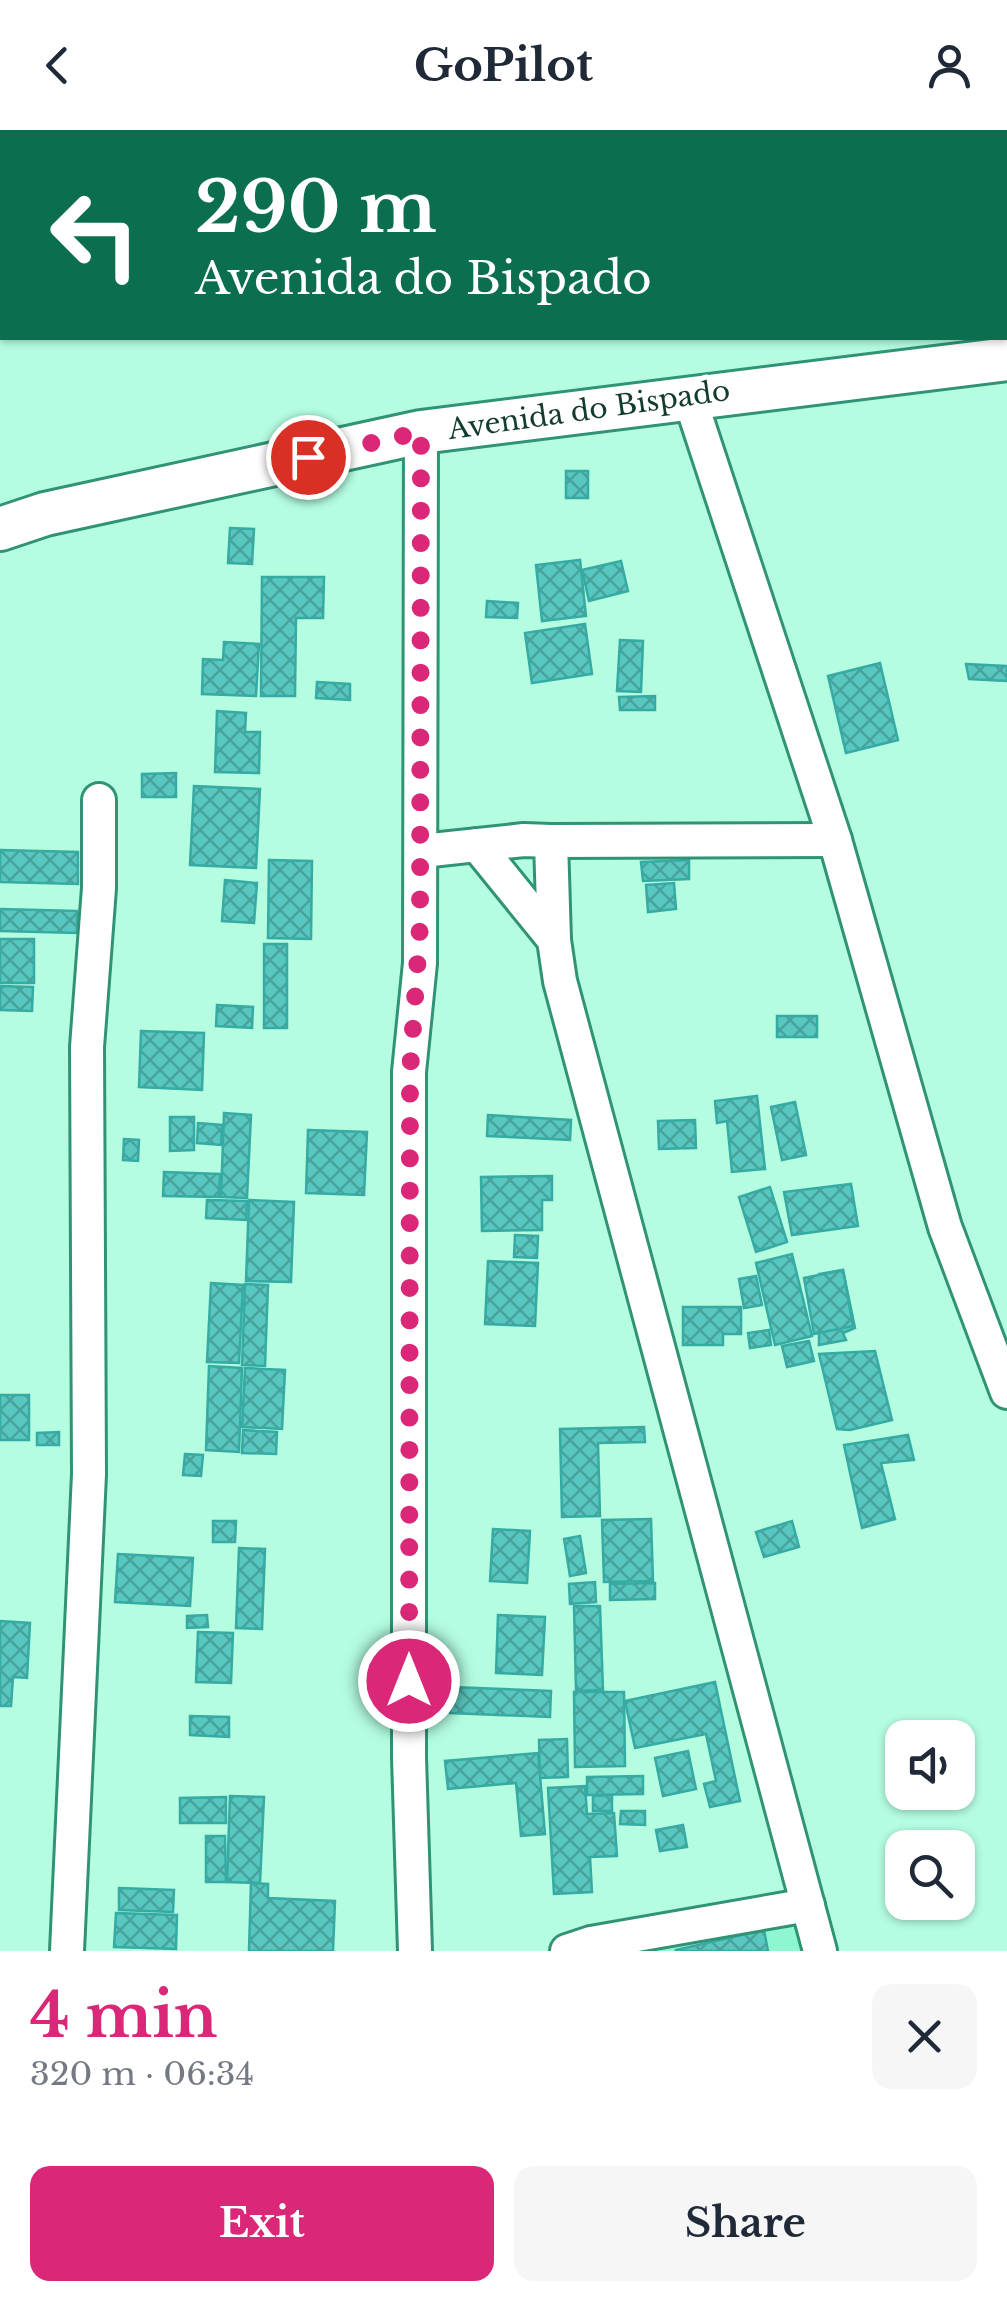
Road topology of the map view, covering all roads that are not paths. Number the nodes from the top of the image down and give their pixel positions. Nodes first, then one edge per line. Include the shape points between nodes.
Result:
1 (1007, 359) edge
2 (689, 396) junction
3 (421, 432) junction
4 (0, 530) edge
5 (99, 800) dead end
6 (834, 840) junction
7 (551, 841) junction
8 (477, 845) junction
9 (422, 852) junction
10 (554, 940) junction
11 (1007, 1392) edge
12 (808, 1905) junction
13 (68, 1951) edge
14 (415, 1951) edge
15 (568, 1951) edge
16 (820, 1951) edge

1 - 2 main road, Avenida do Bispado
2 - 3 main road, Avenida do Bispado
2 - 6 street
3 - 4 main road, Avenida do Bispado via 44,514
3 - 9 street
5 - 13 street via 87,1047 89,1474
6 - 7 street
6 - 11 street via 945,1226
7 - 8 street
7 - 10 street
8 - 9 street
8 - 10 street
9 - 14 street via 410,1072
10 - 12 street
12 - 15 street
12 - 16 street

